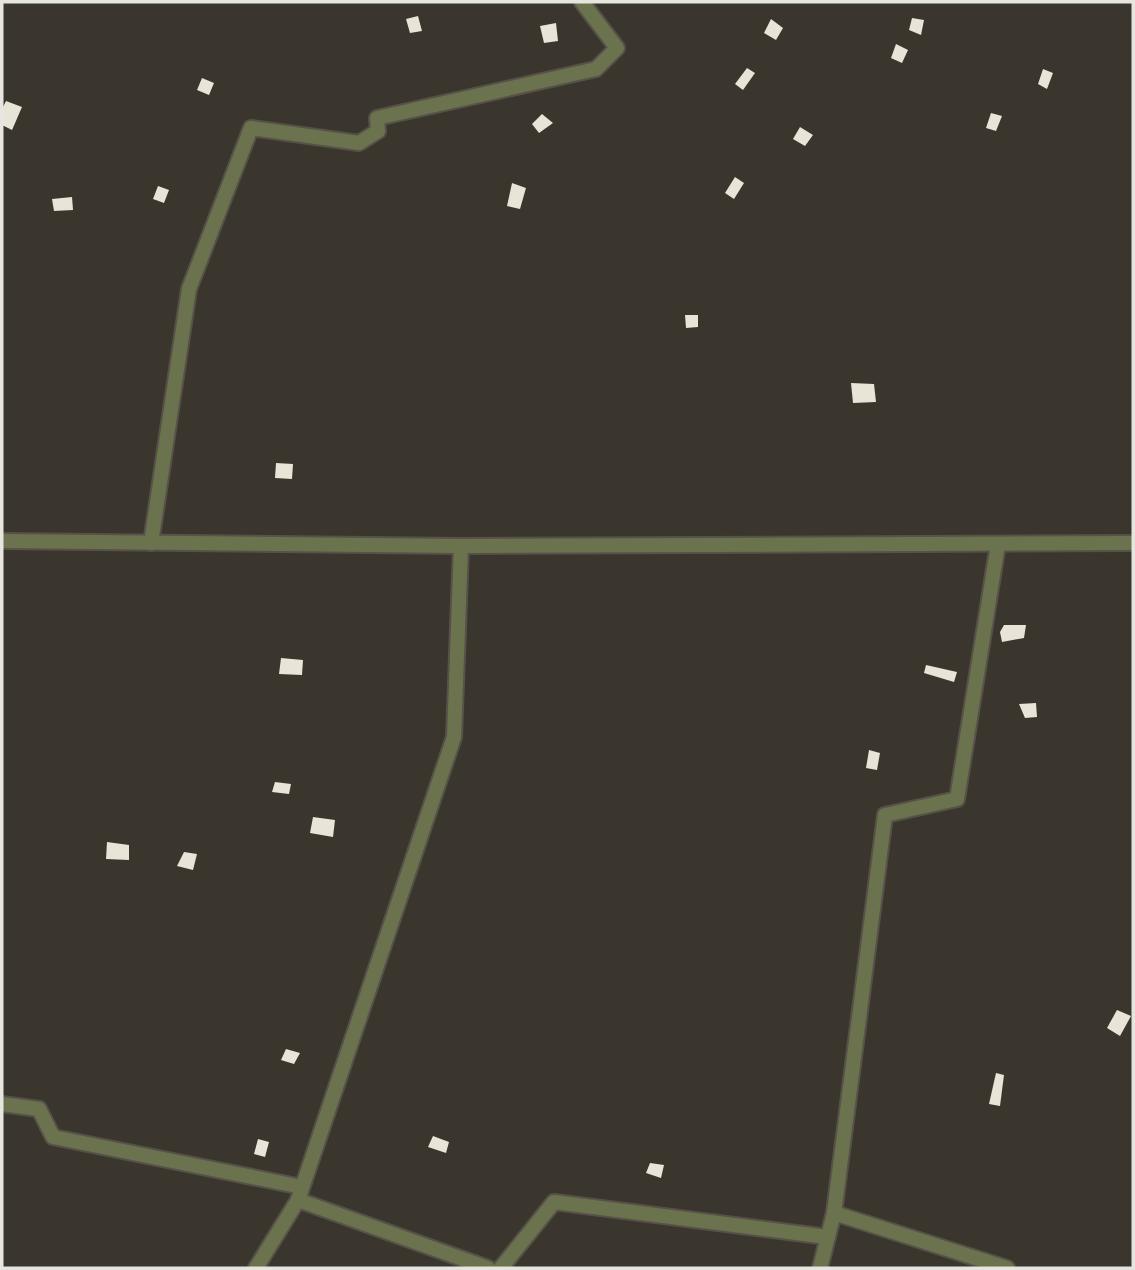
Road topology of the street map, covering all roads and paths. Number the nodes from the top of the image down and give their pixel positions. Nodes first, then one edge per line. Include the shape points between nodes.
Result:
1 (582, 2) edge
2 (2, 541) edge
3 (151, 543) junction
4 (1133, 543) edge
5 (998, 544) junction
6 (461, 546) junction
7 (2, 1104) edge
8 (300, 1193) junction
9 (834, 1213) junction
10 (828, 1237) junction
11 (256, 1268) edge
12 (488, 1268) edge
13 (501, 1268) edge
14 (820, 1268) edge
15 (1007, 1268) edge

1 - 3 street via 617,48 596,69 377,118 378,131 359,143 251,128 189,289
2 - 3 street
3 - 6 street
4 - 5 street
5 - 6 street
5 - 9 street via 957,799 885,815
6 - 8 street via 454,737
7 - 8 street via 39,1110 53,1137
8 - 11 street
8 - 12 street
9 - 10 street
9 - 15 street
10 - 13 street via 554,1202
10 - 14 street

